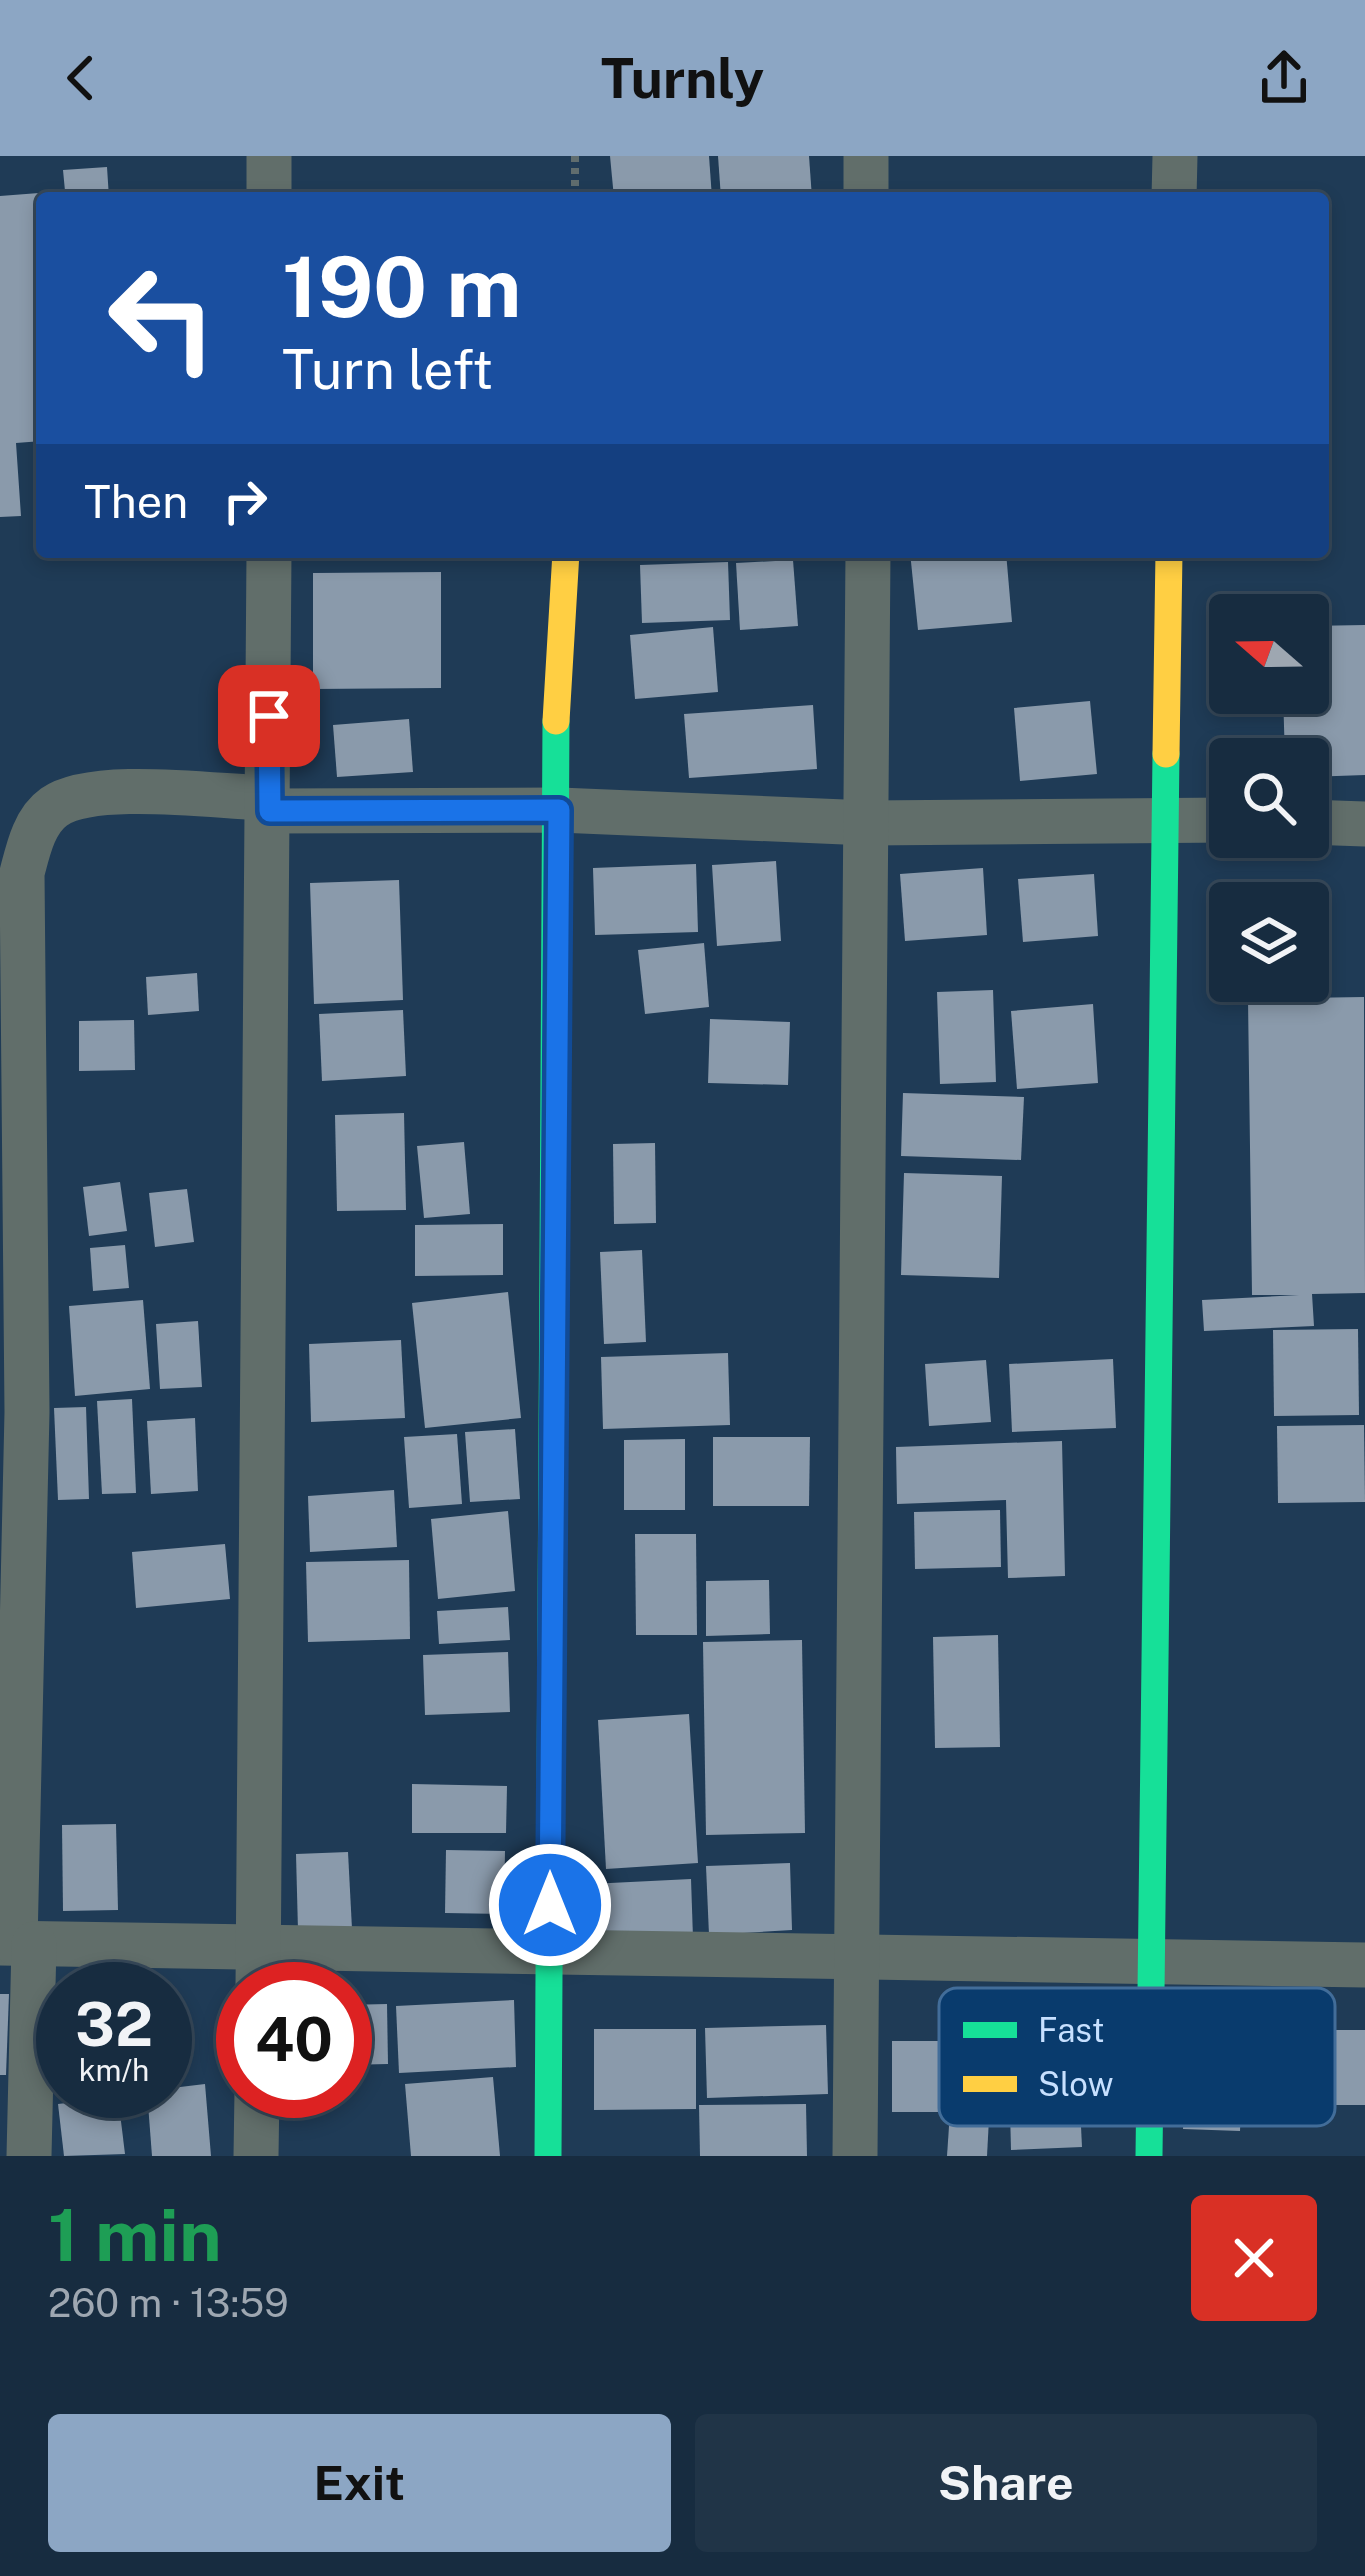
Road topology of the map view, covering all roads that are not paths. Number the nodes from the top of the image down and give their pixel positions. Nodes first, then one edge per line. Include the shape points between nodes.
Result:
1 (269, 156) edge
2 (866, 156) edge
3 (1175, 156) edge
4 (269, 192) edge
5 (866, 192) edge
6 (1174, 192) edge
7 (269, 558) edge
8 (565, 558) edge
9 (868, 558) edge
10 (1169, 558) edge
11 (269, 805) junction
12 (559, 810) junction
13 (1166, 818) junction
14 (1209, 819) edge
15 (868, 823) junction
16 (1329, 823) edge
17 (1365, 824) edge
18 (16, 1943) edge
19 (550, 1952) junction
20 (859, 1957) junction
21 (1150, 1961) junction
22 (258, 1962) edge
23 (372, 1962) edge
24 (216, 1964) edge
25 (1365, 1965) edge
26 (1150, 1988) edge
27 (257, 2118) edge
28 (1149, 2126) edge
29 (29, 2156) edge
30 (256, 2156) edge
31 (548, 2156) edge
32 (855, 2156) edge
33 (1149, 2156) edge

1 - 4 street
2 - 5 street
3 - 6 street
7 - 11 street
8 - 12 street
9 - 15 street
10 - 13 street
11 - 12 street
11 - 18 street via 85,794 53,808 33,834 22,873 27,1412
11 - 22 street
12 - 15 street
12 - 19 street
13 - 14 street
13 - 15 street
13 - 21 street
15 - 20 street
16 - 17 street
18 - 24 street
18 - 29 street
19 - 20 street
19 - 23 street
19 - 31 street
20 - 21 street
20 - 32 street
21 - 25 street
21 - 26 street
27 - 30 street
28 - 33 street

